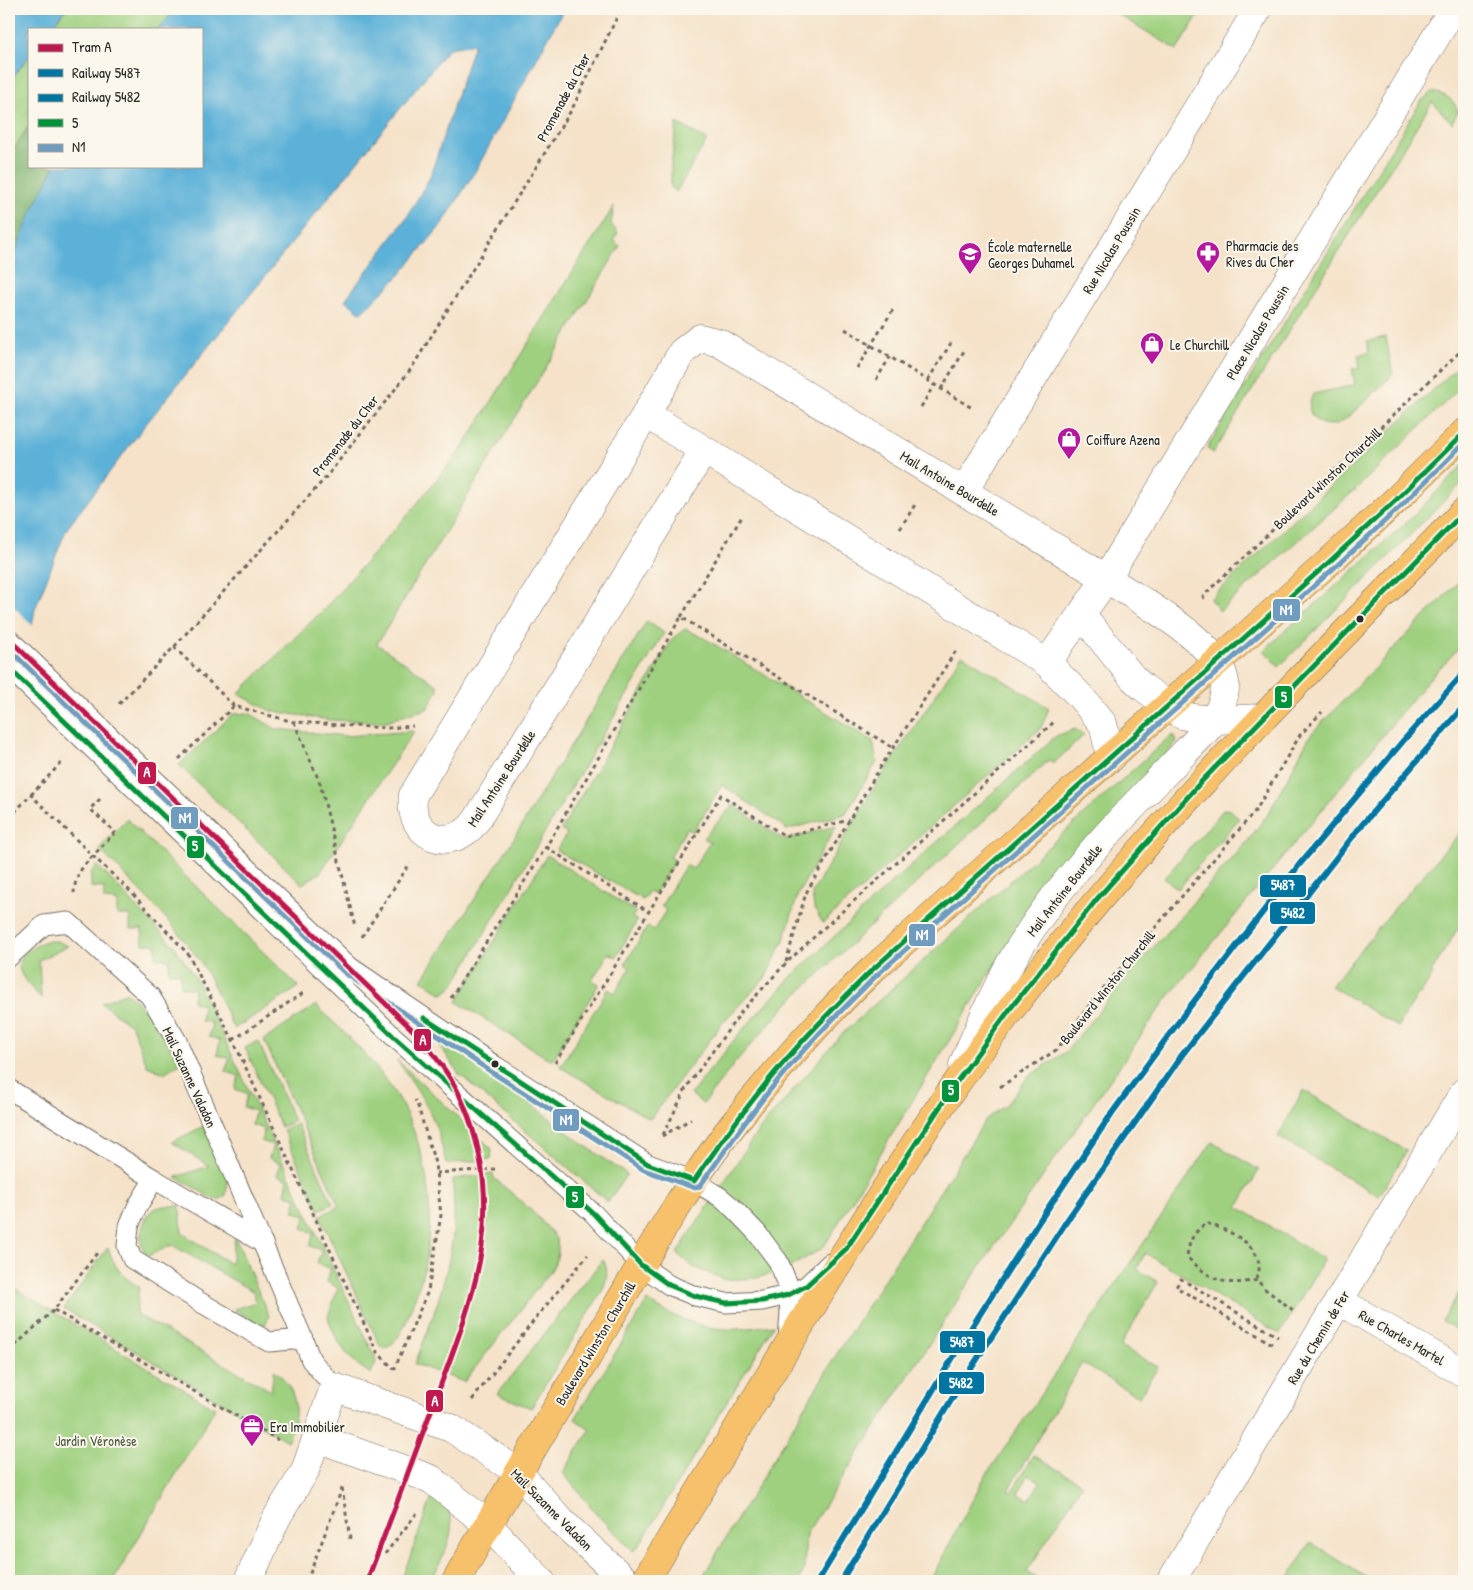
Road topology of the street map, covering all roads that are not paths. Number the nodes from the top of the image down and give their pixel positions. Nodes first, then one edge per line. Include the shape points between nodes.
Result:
1 (1258, 9) edge
2 (1454, 9) edge
3 (646, 414) junction
4 (1464, 433) edge
5 (704, 450) junction
6 (964, 491) junction
7 (1464, 512) edge
8 (1106, 579) junction
9 (1082, 615) junction
10 (9, 639) edge
11 (1218, 662) junction
12 (1047, 663) junction
13 (9, 668) edge
14 (1169, 706) junction
15 (1262, 718) junction
16 (1214, 720) junction
17 (1111, 758) junction
18 (9, 957) edge
19 (953, 1087) junction
20 (9, 1089) edge
21 (1464, 1092) edge
22 (154, 1179) junction
23 (694, 1181) junction
24 (262, 1243) junction
25 (846, 1249) junction
26 (641, 1265) junction
27 (788, 1296) junction
28 (1339, 1301) junction
29 (303, 1339) junction
30 (787, 1348) junction
31 (1464, 1373) edge
32 (334, 1387) junction
33 (317, 1438) junction
34 (518, 1472) junction
35 (487, 1524) junction
36 (248, 1581) edge
37 (456, 1581) edge
38 (541, 1581) edge
39 (626, 1581) edge
40 (645, 1581) edge
41 (1171, 1581) edge

1 - 6 street, Rue Nicolas Poussin
2 - 8 street, Place Nicolas Poussin
3 - 5 street
3 - 5 street, Mail Antoine Bourdelle via 413,795 414,817 428,835 449,839 460,836 476,821
3 - 6 street, Mail Antoine Bourdelle via 682,352 700,338 720,342
4 - 11 main road, Boulevard Winston Churchill via 1335,557
5 - 12 street
6 - 8 street, Mail Antoine Bourdelle
7 - 15 main road
8 - 9 street, Place Nicolas Poussin
8 - 11 street, Mail Antoine Bourdelle via 1186,631
9 - 12 street, Place Nicolas Poussin
9 - 14 street via 1133,678
10 - 23 lane, bridge via 350,967 648,1164
11 - 14 main road, Boulevard Winston Churchill
11 - 16 street, Mail Antoine Bourdelle via 1225,683 1223,699
12 - 17 street via 1103,724
13 - 26 lane, bridge via 393,1036 593,1214
14 - 16 street via 1182,715
14 - 17 main road, Boulevard Winston Churchill
15 - 16 street
15 - 19 main road via 1097,899
16 - 19 street, Mail Antoine Bourdelle via 1063,886 1023,942 992,995
17 - 23 main road, Boulevard Winston Churchill via 829,1012 756,1096
18 - 24 lane, Mail Suzanne Valadon via 44,925 68,922 150,996 177,1041
19 - 25 main road
20 - 22 lane
21 - 28 street, Rue du Chemin de Fer
22 - 24 lane
22 - 29 lane via 129,1226 127,1246 132,1259 269,1342
23 - 26 main road, Boulevard Winston Churchill
23 - 27 lane via 720,1197 758,1233 778,1261 787,1282
24 - 29 lane, Mail Suzanne Valadon
25 - 27 lane via 806,1286
25 - 30 main road
26 - 27 lane via 669,1285 695,1296 726,1303
26 - 34 main road, Boulevard Winston Churchill
27 - 30 lane
28 - 31 street, Rue Charles Martel
28 - 41 street, Rue du Chemin de Fer
29 - 32 lane, Mail Suzanne Valadon via 311,1360
30 - 40 main road
32 - 33 street
32 - 34 street, Mail Suzanne Valadon via 451,1428
33 - 35 street via 431,1479
33 - 36 street via 305,1471 277,1517
34 - 35 main road, Boulevard Winston Churchill
34 - 39 street, Mail Suzanne Valadon via 562,1522
35 - 37 main road, Boulevard Winston Churchill
35 - 38 street

